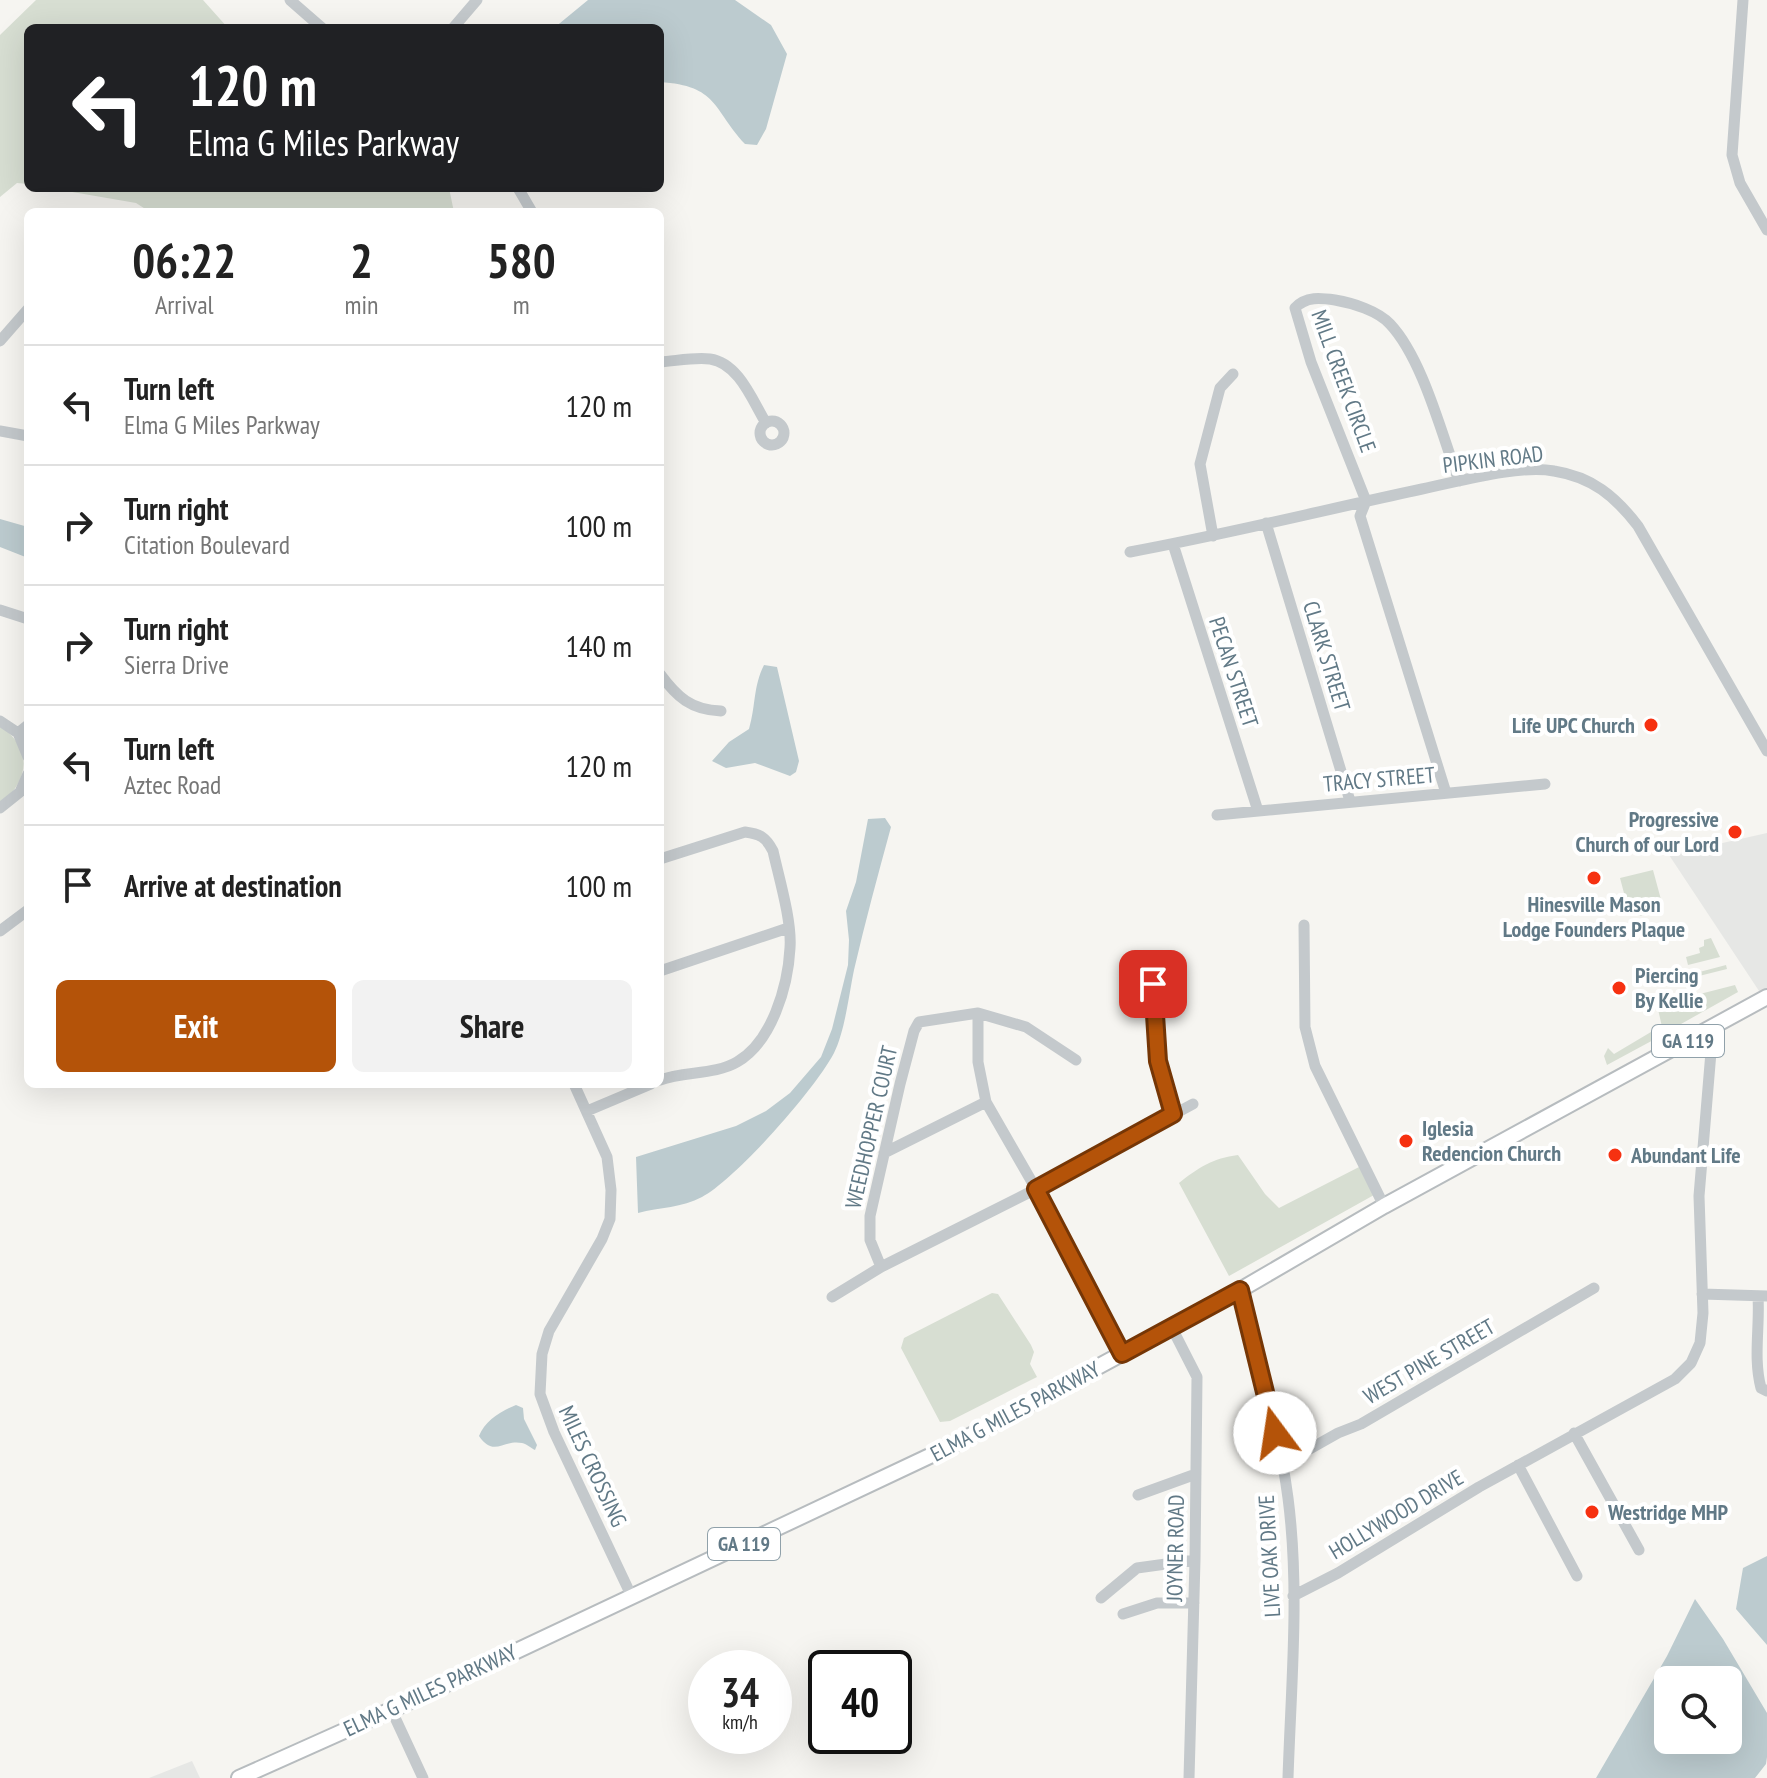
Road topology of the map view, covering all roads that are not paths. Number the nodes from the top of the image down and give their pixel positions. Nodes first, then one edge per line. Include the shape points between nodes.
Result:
1 (290, 0) edge
2 (477, 0) edge
3 (1743, 0) edge
4 (317, 24) edge
5 (456, 24) edge
6 (1764, 214) edge
7 (1767, 230) edge
8 (24, 314) edge
9 (0, 341) edge
10 (664, 362) edge
11 (1233, 374) dead end
12 (766, 423) dead end
13 (0, 431) edge
14 (24, 435) edge
15 (1459, 481) junction
16 (1366, 501) junction
17 (1266, 523) junction
18 (1213, 536) junction
19 (1173, 544) junction
20 (1130, 552) dead end
21 (0, 610) edge
22 (24, 618) edge
23 (664, 682) edge
24 (721, 711) dead end
25 (0, 721) edge
26 (24, 728) edge
27 (18, 733) junction
28 (24, 747) edge
29 (1767, 751) edge
30 (24, 783) edge
31 (1545, 784) dead end
32 (1446, 793) junction
33 (1350, 801) junction
34 (0, 808) edge
35 (1258, 811) junction
36 (1217, 815) dead end
37 (664, 858) edge
38 (24, 913) edge
39 (1304, 925) dead end
40 (788, 928) junction
41 (0, 931) edge
42 (1160, 967) dead end
43 (664, 970) edge
44 (1767, 997) edge
45 (978, 1013) junction
46 (1713, 1028) junction
47 (1076, 1060) dead end
48 (664, 1079) edge
49 (576, 1088) edge
50 (642, 1088) edge
51 (986, 1102) junction
52 (1193, 1104) dead end
53 (587, 1111) junction
54 (1173, 1114) junction
55 (884, 1153) junction
56 (1036, 1189) junction
57 (1384, 1206) junction
58 (881, 1267) junction
59 (1594, 1288) dead end
60 (1240, 1290) junction
61 (1702, 1294) junction
62 (1762, 1296) edge
63 (832, 1297) dead end
64 (1171, 1326) junction
65 (1122, 1354) junction
66 (1767, 1391) edge
67 (1574, 1433) junction
68 (1283, 1464) junction
69 (1518, 1465) junction
70 (1196, 1474) junction
71 (1138, 1495) dead end
72 (1639, 1550) dead end
73 (1195, 1560) junction
74 (1577, 1576) dead end
75 (631, 1595) junction
76 (1293, 1596) junction
77 (1101, 1598) dead end
78 (1194, 1603) junction
79 (1123, 1614) dead end
80 (391, 1709) junction
81 (239, 1778) edge
82 (423, 1778) edge
83 (1189, 1778) edge
84 (1288, 1778) edge

1 - 4 street
2 - 5 street
3 - 6 street via 1732,155 1740,183
6 - 7 street
8 - 9 street
10 - 12 street via 714,359 723,364 735,372
11 - 18 street via 1220,388 1200,464
13 - 14 street
15 - 16 street, PIPKIN ROAD
15 - 16 street, MILL CREEK CIRCLE via 1416,364 1389,323 1341,301 1307,299 1295,308 1305,345
15 - 29 street, PIPKIN ROAD via 1551,470 1597,486 1618,501 1638,526
16 - 17 street, PIPKIN ROAD
16 - 32 street via 1360,516
17 - 18 street, PIPKIN ROAD
17 - 33 street, CLARK STREET
18 - 19 street, PIPKIN ROAD
19 - 20 street, PIPKIN ROAD
19 - 35 street, PECAN STREET
21 - 22 street
23 - 24 street via 687,703
25 - 27 street
26 - 27 street
27 - 28 street
30 - 34 street
31 - 32 street, TRACY STREET
32 - 33 street, TRACY STREET
33 - 35 street, TRACY STREET
35 - 36 street, TRACY STREET
37 - 40 street via 745,832 758,833 773,851
38 - 41 street
39 - 57 street via 1305,1027 1315,1066
40 - 43 street
40 - 48 street via 782,991 752,1051 721,1068
42 - 54 street via 1153,984 1158,1061
44 - 46 main road, ELMA G MILES PARKWAY / GA 119
45 - 47 street, WEEDHOPPER COURT via 1026,1027
45 - 51 street via 979,1077
45 - 55 street, WEEDHOPPER COURT via 919,1022
46 - 57 main road, ELMA G MILES PARKWAY / GA 119
46 - 61 street, HOLLYWOOD DRIVE via 1699,1196
49 - 53 street, MILES CROSSING
50 - 53 street
51 - 55 street
51 - 56 street
52 - 54 street
53 - 75 street, MILES CROSSING via 611,1174 610,1219 549,1331 540,1394
54 - 56 street
55 - 58 street, WEEDHOPPER COURT via 869,1228
56 - 58 street
56 - 65 street
57 - 60 main road, ELMA G MILES PARKWAY / GA 119
58 - 63 street
59 - 68 street, WEST PINE STREET
60 - 64 main road, ELMA G MILES PARKWAY / GA 119
60 - 68 street, LIVE OAK DRIVE
61 - 62 street
61 - 67 street, HOLLYWOOD DRIVE via 1700,1343 1691,1363 1675,1379
62 - 66 street via 1756,1369 1761,1388
64 - 65 main road, ELMA G MILES PARKWAY / GA 119
64 - 70 street, JOYNER ROAD via 1197,1377
65 - 75 main road, ELMA G MILES PARKWAY / GA 119 via 945,1449
67 - 69 street, HOLLYWOOD DRIVE
67 - 72 street
68 - 76 street, LIVE OAK DRIVE
69 - 74 street
69 - 76 street, HOLLYWOOD DRIVE
70 - 71 street
70 - 73 street, JOYNER ROAD
73 - 77 street via 1137,1568
73 - 78 street, JOYNER ROAD
75 - 80 main road, ELMA G MILES PARKWAY / GA 119
76 - 84 street, LIVE OAK DRIVE
78 - 79 street via 1157,1603
78 - 83 street, JOYNER ROAD
80 - 81 main road, ELMA G MILES PARKWAY / GA 119
80 - 82 street

